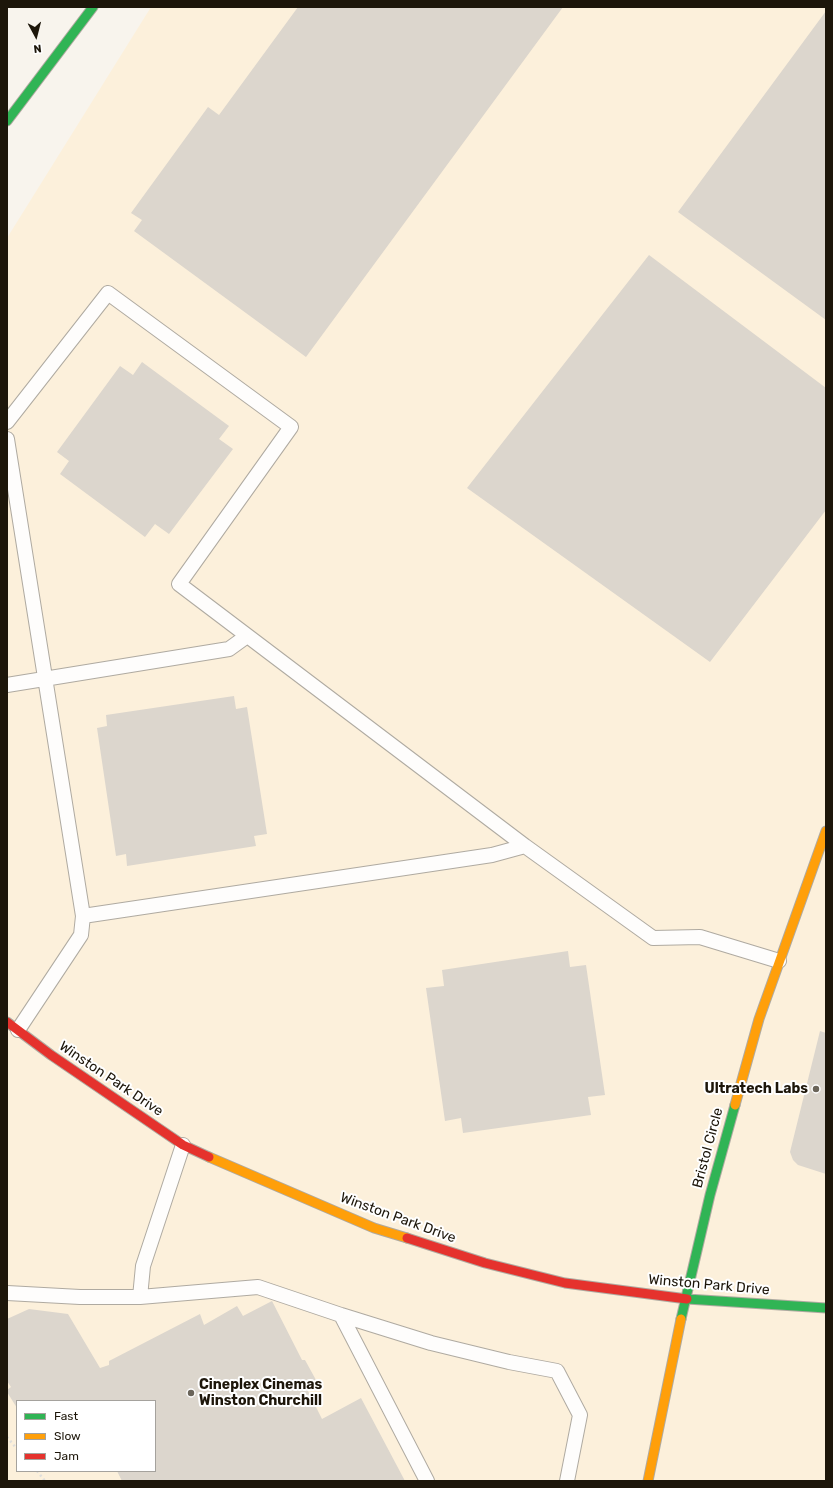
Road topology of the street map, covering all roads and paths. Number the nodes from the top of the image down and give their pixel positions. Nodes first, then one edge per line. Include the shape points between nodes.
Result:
1 (93, 7) edge
2 (7, 121) edge
3 (7, 422) edge
4 (7, 439) edge
5 (247, 636) junction
6 (46, 678) junction
7 (7, 684) edge
8 (826, 831) edge
9 (525, 846) junction
10 (83, 916) junction
11 (778, 961) junction
12 (13, 1026) edge
13 (183, 1145) junction
14 (7, 1293) edge
15 (140, 1297) junction
16 (685, 1299) junction
17 (826, 1308) edge
18 (341, 1315) junction
19 (7, 1437) edge
20 (16, 1448) edge
21 (38, 1472) edge
22 (45, 1481) edge
23 (427, 1481) edge
24 (567, 1481) edge
25 (648, 1481) edge

1 - 2 street
3 - 5 lane via 108,292 291,428 179,584
4 - 6 lane
5 - 6 lane via 229,649
5 - 9 lane
6 - 7 lane
6 - 10 lane
8 - 11 street, Bristol Circle
9 - 10 lane via 492,856
9 - 11 lane via 653,938 700,937
10 - 12 lane via 81,935
11 - 16 street, Bristol Circle via 758,1019 710,1195
12 - 13 street, Winston Park Drive
13 - 15 lane via 143,1266
13 - 16 street, Winston Park Drive via 374,1228 484,1263 565,1283
14 - 15 lane
15 - 18 lane via 258,1287
16 - 17 street, Winston Park Drive
16 - 25 street, Bristol Circle
18 - 23 lane
18 - 24 lane via 431,1343 557,1372 580,1415
19 - 20 path
21 - 22 path

